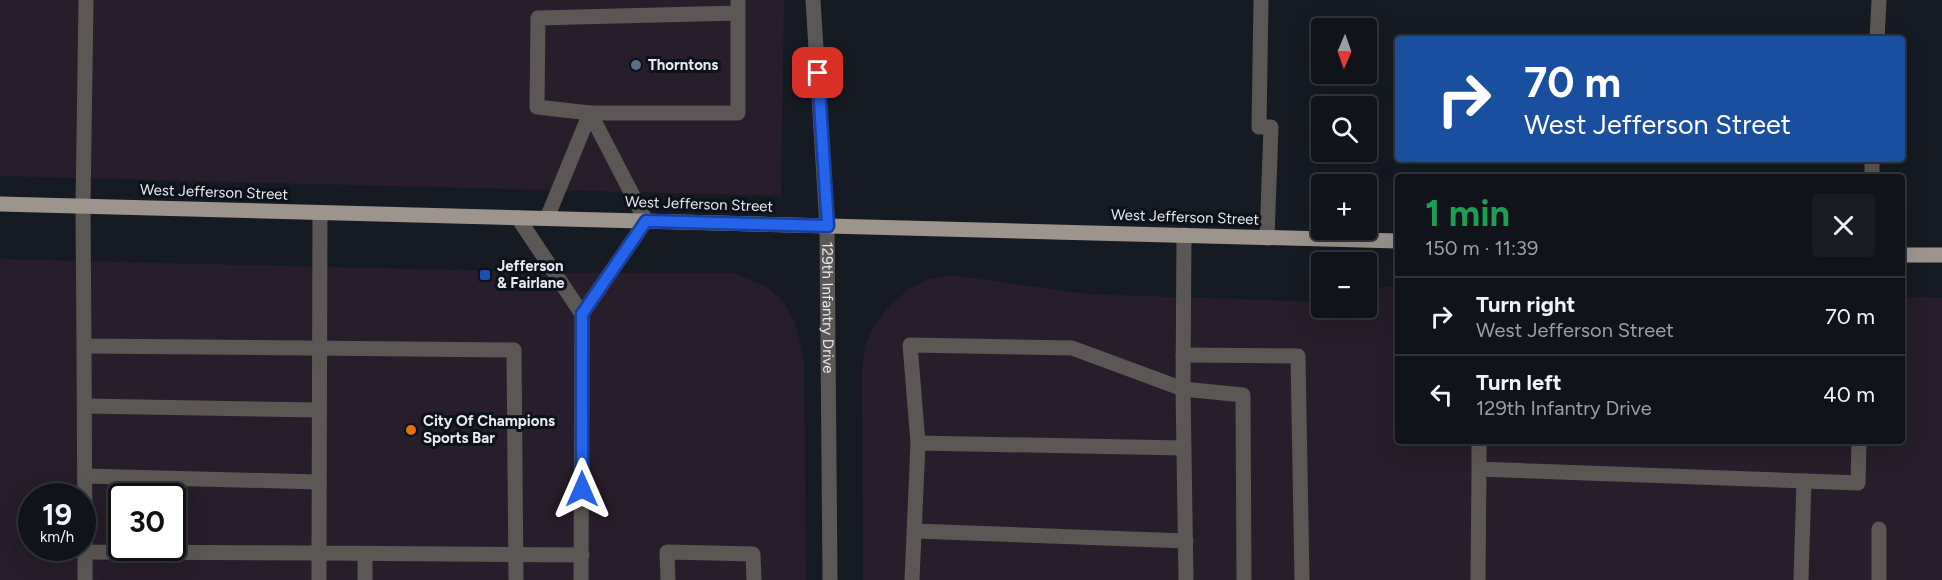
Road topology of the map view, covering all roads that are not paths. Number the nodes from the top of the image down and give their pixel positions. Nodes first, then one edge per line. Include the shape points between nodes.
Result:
1 (86, 0) edge
2 (813, 0) edge
3 (1261, 0) edge
4 (1879, 0) edge
5 (738, 6) edge
6 (1877, 36) edge
7 (590, 113) junction
8 (0, 204) edge
9 (83, 206) junction
10 (320, 213) junction
11 (518, 218) junction
12 (548, 218) junction
13 (646, 221) junction
14 (828, 226) junction
15 (1184, 235) junction
16 (1267, 238) junction
17 (1395, 241) edge
18 (1905, 255) edge
19 (1942, 255) edge
20 (582, 314) junction
21 (84, 346) junction
22 (320, 348) junction
23 (1183, 354) junction
24 (1183, 389) junction
25 (85, 406) junction
26 (320, 411) junction
27 (918, 443) junction
28 (1479, 444) edge
29 (1859, 444) edge
30 (1184, 448) junction
31 (1479, 470) junction
32 (85, 476) junction
33 (1804, 481) junction
34 (319, 482) junction
35 (85, 483) edge
36 (1879, 529) dead end
37 (915, 531) junction
38 (1186, 541) junction
39 (96, 552) edge
40 (319, 553) junction
41 (365, 554) junction
42 (516, 555) junction
43 (582, 555) junction
44 (85, 561) edge
45 (85, 580) edge
46 (319, 580) edge
47 (365, 580) edge
48 (516, 580) edge
49 (582, 580) edge
50 (668, 580) edge
51 (754, 580) edge
52 (830, 580) edge
53 (912, 580) edge
54 (1186, 580) edge
55 (1244, 580) edge
56 (1302, 580) edge
57 (1478, 580) edge
58 (1801, 580) edge
59 (1879, 580) edge

1 - 9 street
2 - 14 street, 129th Infantry Drive
3 - 16 street via 1259,127 1271,127
4 - 6 street
5 - 7 street via 738,113
5 - 7 street via 538,18 537,107
7 - 12 street
7 - 13 street
8 - 9 main road, West Jefferson Street
9 - 10 main road, West Jefferson Street
9 - 21 street
10 - 11 main road, West Jefferson Street
10 - 22 street
11 - 12 main road, West Jefferson Street
11 - 20 street
12 - 13 main road, West Jefferson Street
13 - 14 main road, West Jefferson Street
13 - 20 street
14 - 15 main road, West Jefferson Street
14 - 52 street, 129th Infantry Drive
15 - 16 main road, West Jefferson Street
15 - 23 street
16 - 17 main road, West Jefferson Street
18 - 19 main road
20 - 43 street
21 - 22 street
21 - 25 street
22 - 26 street
22 - 42 street via 514,350
23 - 24 street
23 - 56 street via 1298,356
24 - 27 street via 1071,348 910,345
24 - 30 street
24 - 55 street via 1243,395
25 - 26 street
25 - 32 street
26 - 34 street
27 - 30 street
27 - 37 street
28 - 31 street
29 - 33 street via 1858,483
30 - 38 street
31 - 33 street
31 - 57 street
32 - 34 street
32 - 35 street
33 - 58 street
34 - 40 street
36 - 59 street
37 - 38 street
37 - 53 street
38 - 54 street
39 - 40 street
40 - 41 street
40 - 46 street
41 - 42 street
41 - 47 street
42 - 43 street
42 - 48 street
43 - 49 street
44 - 45 street
50 - 51 street via 667,552 753,554

